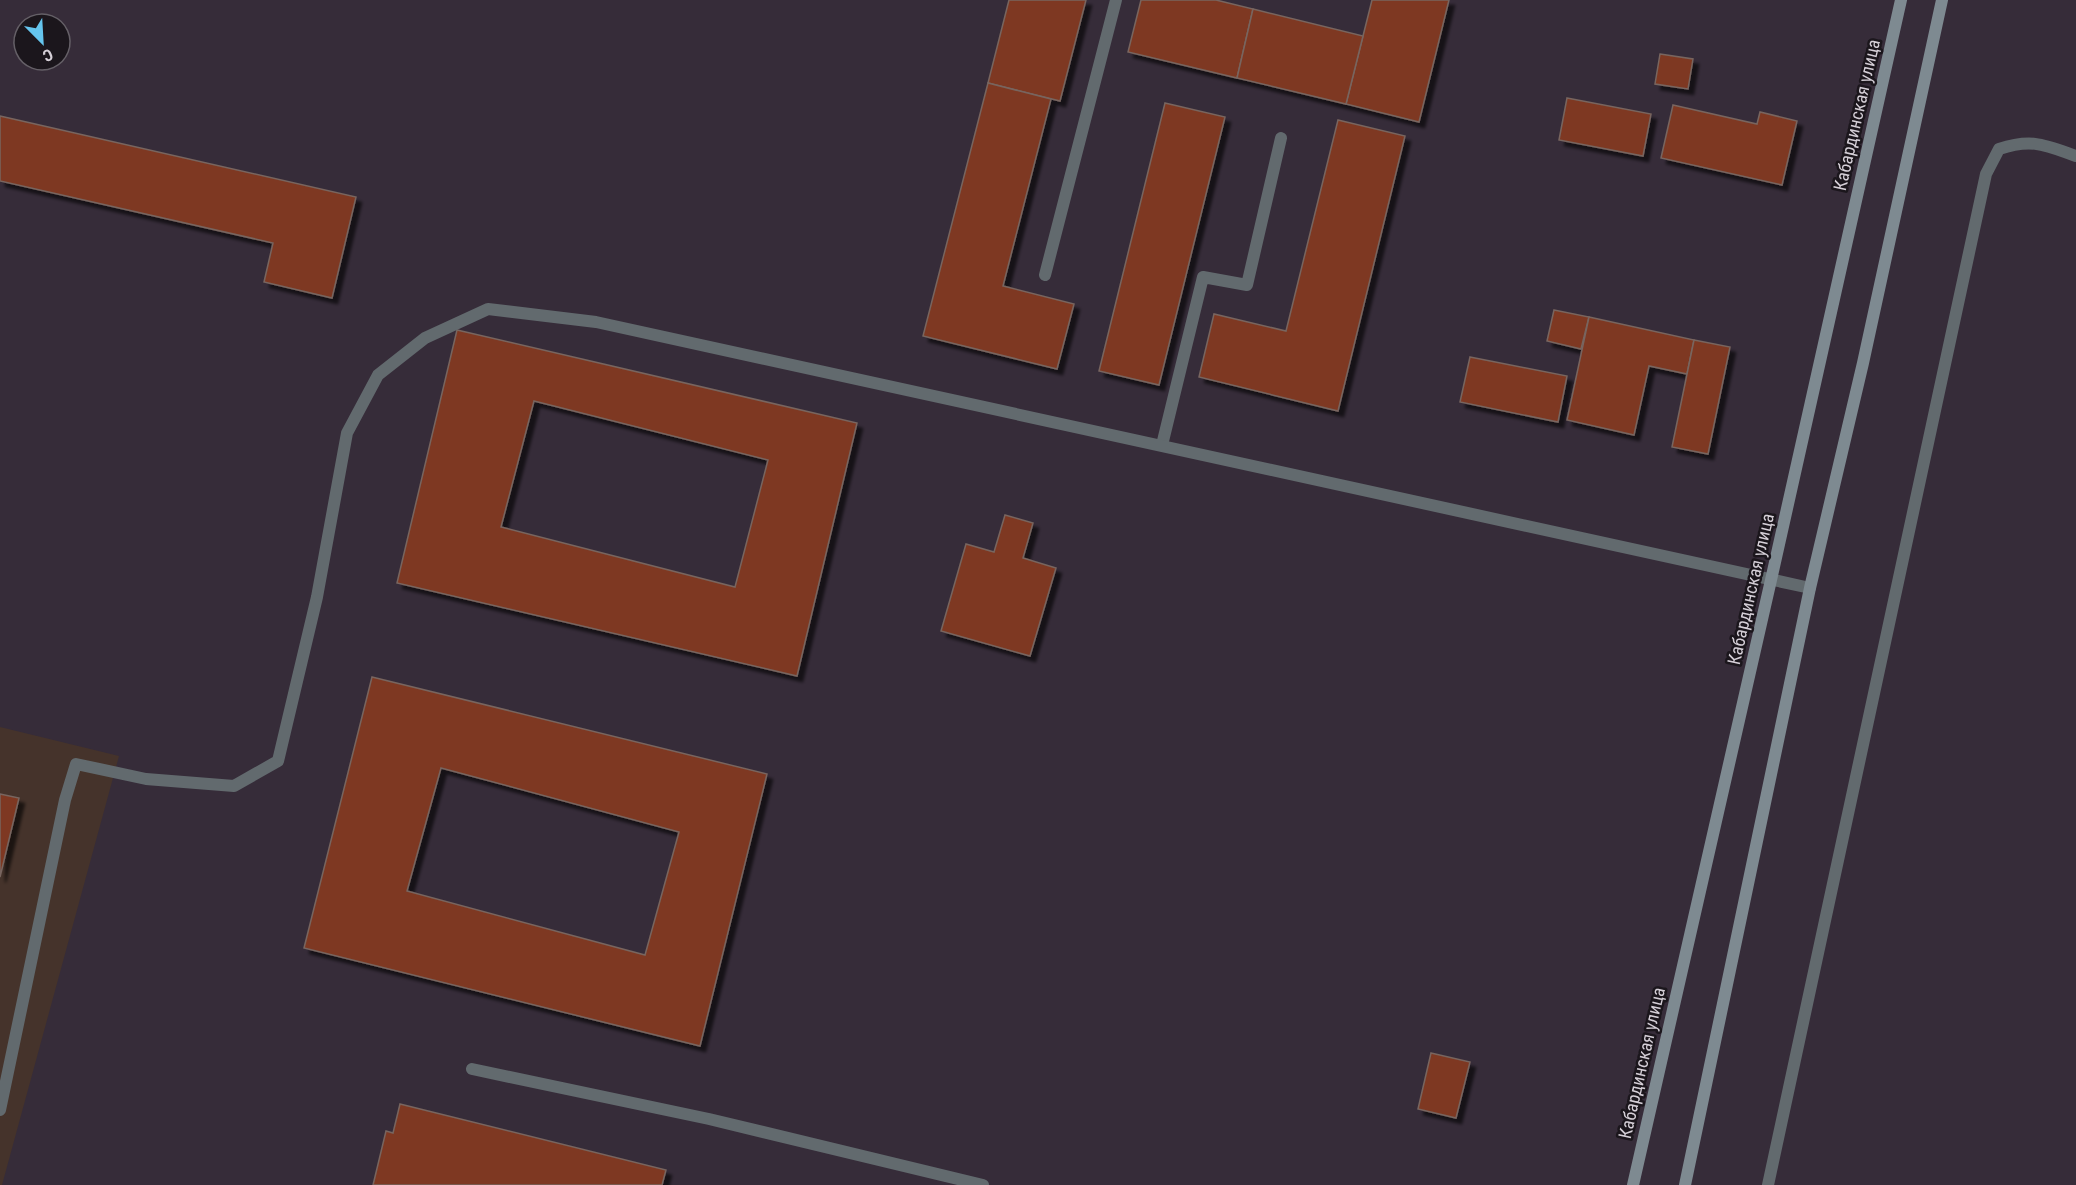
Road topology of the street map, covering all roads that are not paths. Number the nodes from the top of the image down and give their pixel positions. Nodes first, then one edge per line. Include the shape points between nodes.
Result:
1 (1116, 0) edge
2 (1901, 0) edge
3 (1942, 0) edge
4 (1281, 138) dead end
5 (2076, 156) edge
6 (1045, 275) dead end
7 (1162, 445) junction
8 (1771, 580) junction
9 (1810, 588) junction
10 (472, 1069) dead end
11 (0, 1110) edge
12 (983, 1185) edge
13 (1633, 1185) edge
14 (1685, 1185) edge
15 (1768, 1185) edge

1 - 6 lane
2 - 8 main road, Кабардинская улица
3 - 9 main road
4 - 7 lane via 1247,285 1203,277
5 - 15 lane via 2037,143 2017,143 1999,149 1986,174
7 - 8 lane
7 - 11 lane via 596,322 488,309 425,338 378,375 347,433 317,597 278,761 234,786 146,778 76,764 65,800
8 - 9 lane
8 - 13 main road, Кабардинская улица
9 - 14 main road
10 - 12 lane via 709,1119

